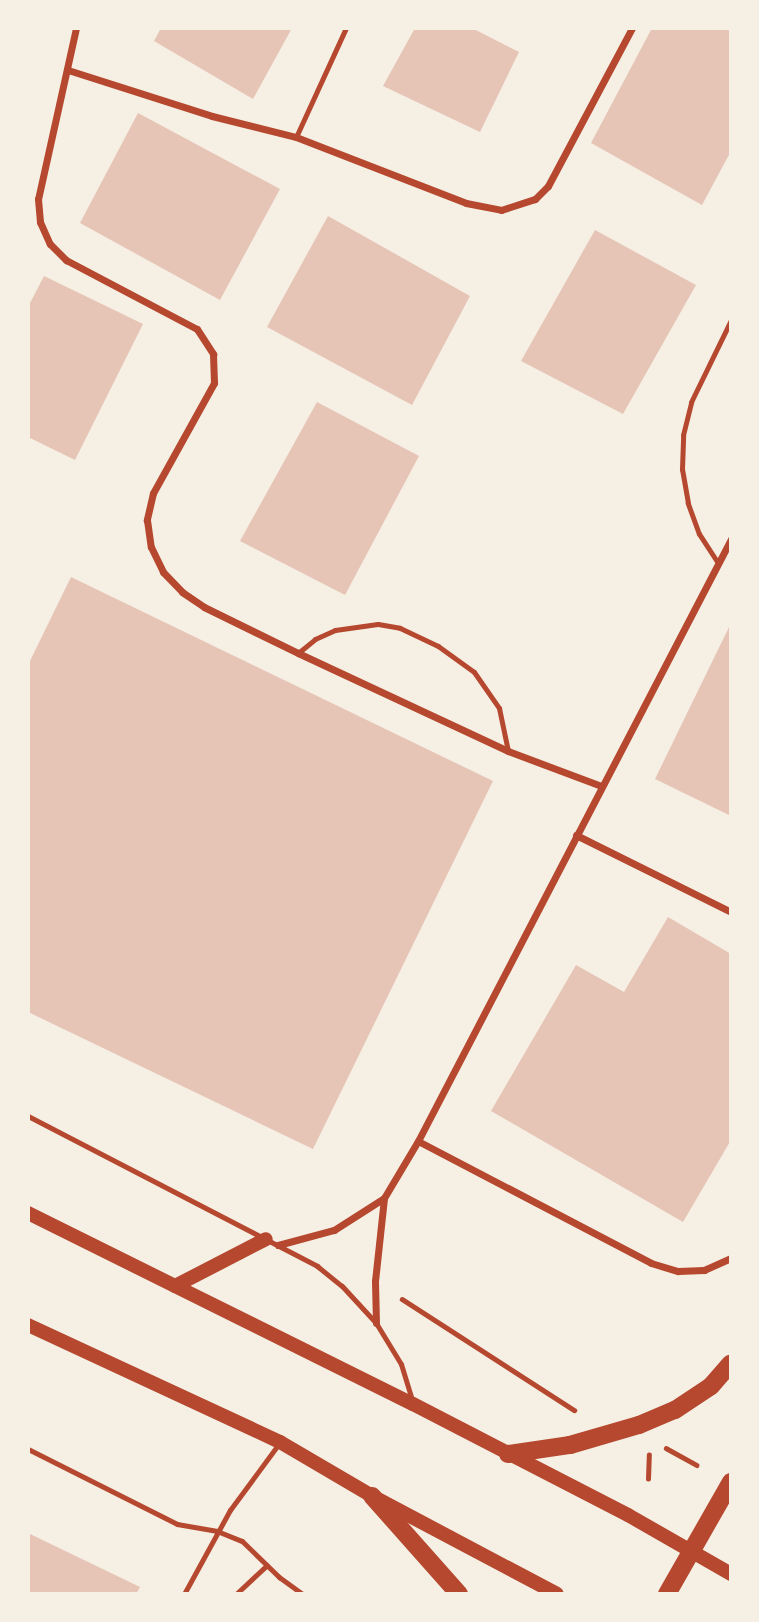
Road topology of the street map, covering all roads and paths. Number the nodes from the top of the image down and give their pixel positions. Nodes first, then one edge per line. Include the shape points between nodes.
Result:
1 (76, 28) edge
2 (346, 28) edge
3 (632, 28) edge
4 (68, 70) junction
5 (296, 137) junction
6 (731, 320) edge
7 (731, 538) edge
8 (718, 563) junction
9 (298, 653) junction
10 (508, 751) junction
11 (600, 786) junction
12 (576, 835) junction
13 (731, 912) edge
14 (28, 1116) edge
15 (418, 1141) junction
16 (384, 1198) junction
17 (28, 1213) edge
18 (272, 1242) junction
19 (731, 1258) edge
20 (375, 1281) junction
21 (174, 1286) junction
22 (376, 1323) junction
23 (28, 1325) edge
24 (731, 1363) edge
25 (413, 1404) junction
26 (586, 1417) dead end
27 (280, 1442) junction
28 (662, 1446) dead end
29 (28, 1449) edge
30 (508, 1454) junction
31 (697, 1465) dead end
32 (731, 1482) edge
33 (372, 1496) junction
34 (217, 1531) junction
35 (691, 1551) junction
36 (267, 1565) junction
37 (731, 1574) edge
38 (184, 1594) edge
39 (236, 1594) edge
40 (302, 1594) edge
41 (459, 1594) edge
42 (557, 1594) edge
43 (667, 1594) edge

1 - 4 street
2 - 5 lane
3 - 5 street via 548,186 535,199 518,206 501,211 483,209
4 - 5 street via 212,116
4 - 9 street via 38,199 40,222 50,244 66,260 197,329 213,354 214,383 153,493 147,520 151,547 163,572 182,592
6 - 8 lane via 691,402 683,435 688,503 699,534
7 - 8 street
8 - 11 street
9 - 10 street
9 - 10 lane via 335,630 378,624 400,628 438,646 474,672 499,708
10 - 11 street
11 - 12 street
12 - 13 street
12 - 15 street
14 - 18 lane
15 - 16 street
15 - 19 street via 651,1263 678,1271 704,1270
16 - 18 street via 334,1230
16 - 20 street
17 - 21 main road
18 - 21 main road
18 - 22 lane via 317,1266
20 - 22 street
20 - 26 path
21 - 25 main road
22 - 25 lane via 401,1364
23 - 27 main road
24 - 30 main road via 710,1386 676,1410 570,1445
25 - 30 main road
27 - 33 main road
27 - 34 lane
28 - 31 path
29 - 34 lane via 177,1524
30 - 35 main road
32 - 35 main road
33 - 41 main road
33 - 42 main road
34 - 36 lane via 242,1541
34 - 38 lane
35 - 37 main road
35 - 43 main road
36 - 39 lane
36 - 40 lane

